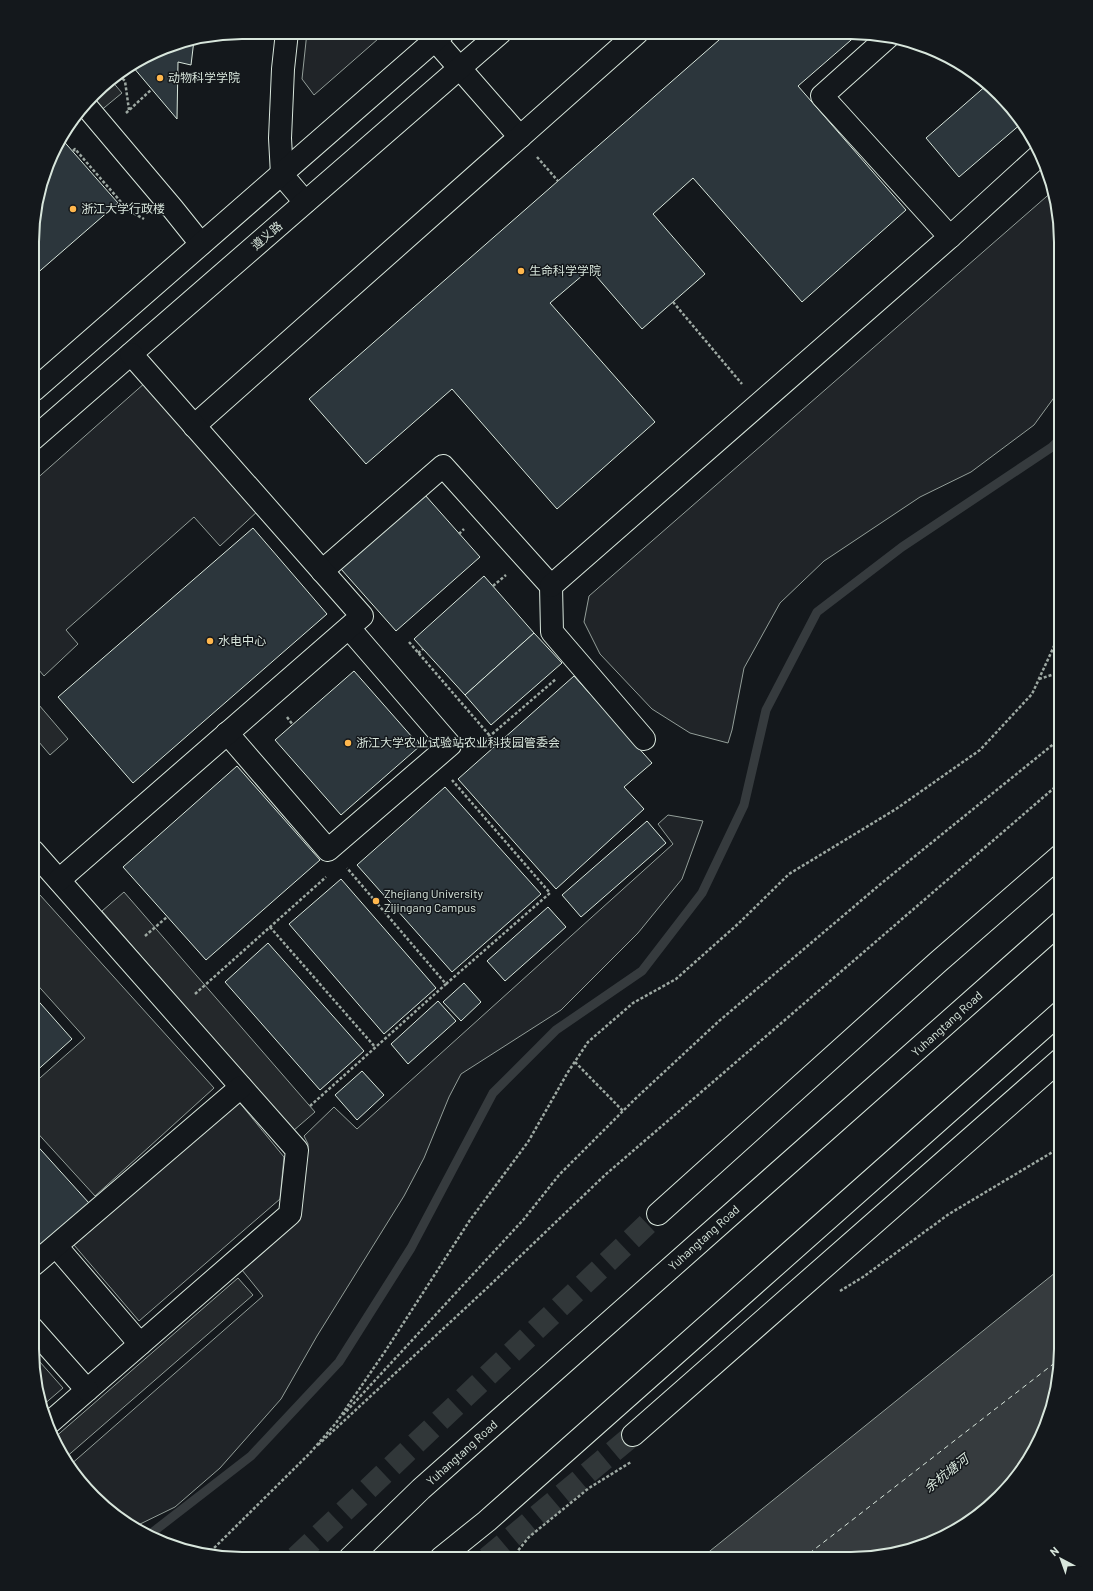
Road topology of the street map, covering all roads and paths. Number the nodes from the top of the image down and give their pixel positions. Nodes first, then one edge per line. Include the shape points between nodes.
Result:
1 (286, 39) edge
2 (436, 39) edge
3 (441, 39) edge
4 (493, 39) edge
5 (630, 39) edge
6 (882, 42) edge
7 (459, 68) junction
8 (122, 78) edge
9 (152, 89) dead end
10 (88, 109) edge
11 (129, 111) junction
12 (107, 131) junction
13 (520, 137) junction
14 (73, 151) dead end
15 (1036, 158) edge
16 (282, 174) junction
17 (558, 181) dead end
18 (305, 202) junction
19 (145, 220) dead end
20 (950, 237) junction
21 (201, 244) junction
22 (673, 302) dead end
23 (132, 354) junction
24 (39, 386) edge
25 (759, 404) junction
26 (194, 426) junction
27 (39, 435) edge
28 (322, 571) junction
29 (551, 586) junction
30 (349, 628) junction
31 (409, 642) dead end
32 (1054, 646) edge
33 (423, 648) dead end
34 (418, 653) junction
35 (577, 661) junction
36 (1054, 674) edge
37 (1039, 679) junction
38 (227, 733) junction
39 (490, 736) junction
40 (644, 739) dead end
41 (1054, 744) edge
42 (474, 750) dead end
43 (433, 759) junction
44 (1054, 788) edge
45 (39, 858) edge
46 (1054, 861) edge
47 (342, 863) dead end
48 (327, 876) dead end
49 (59, 880) junction
50 (270, 927) junction
51 (1054, 928) edge
52 (446, 984) junction
53 (176, 1012) junction
54 (1054, 1018) edge
55 (375, 1047) junction
56 (575, 1062) junction
57 (1054, 1065) edge
58 (241, 1087) junction
59 (310, 1106) dead end
60 (623, 1111) junction
61 (658, 1214) tunnel mouth
62 (56, 1246) junction
63 (39, 1260) edge
64 (39, 1336) edge
65 (140, 1344) junction
66 (87, 1390) junction
67 (52, 1421) edge
68 (336, 1422) junction
69 (633, 1435) tunnel mouth
70 (310, 1453) junction
71 (213, 1550) edge
72 (356, 1552) edge
73 (449, 1552) edge

1 - 16 main road via 280,138
2 - 16 main road
3 - 7 main road
4 - 7 main road, 遵义路
5 - 13 main road
6 - 20 main road via 822,96
7 - 13 main road
7 - 18 main road, 遵义路
8 - 11 path via 125,81
9 - 11 path
10 - 12 main road
11 - 12 path
12 - 21 main road
13 - 17 path
13 - 26 main road
14 - 19 path via 75,149 128,210
15 - 20 main road
16 - 18 main road
16 - 21 main road
18 - 23 main road, 遵义路
20 - 25 main road
21 - 24 main road
22 - 25 path
23 - 26 main road
23 - 27 main road, 遵义路
25 - 29 main road
26 - 28 main road
28 - 29 main road via 443,466
28 - 30 main road via 362,616
29 - 35 main road via 552,632
30 - 38 main road
30 - 43 main road via 450,745
31 - 34 path
32 - 37 path
33 - 34 path
34 - 39 path
35 - 39 path
35 - 40 main road
36 - 37 path
37 - 56 path via 1032,694 980,750 896,809 789,874 676,979 633,1003 588,1042
38 - 43 main road via 328,850
38 - 49 main road
39 - 42 path
41 - 60 path via 883,882 719,1021
43 - 52 path via 550,893
44 - 70 path via 605,1175
45 - 49 main road
46 - 61 main road
47 - 52 path
48 - 50 path
49 - 53 main road
50 - 53 path
50 - 55 path
51 - 72 main road, Yuhangtang Road via 421,1489
52 - 55 path
53 - 58 main road
54 - 73 main road via 488,1521
55 - 59 path
56 - 60 path
56 - 68 path via 528,1142 470,1220
57 - 69 main road
58 - 62 main road
58 - 65 main road via 297,1150 290,1214
60 - 68 path via 559,1175 524,1219
62 - 63 main road
62 - 65 main road
64 - 66 main road
65 - 66 main road
66 - 67 main road
68 - 70 path
70 - 71 path

